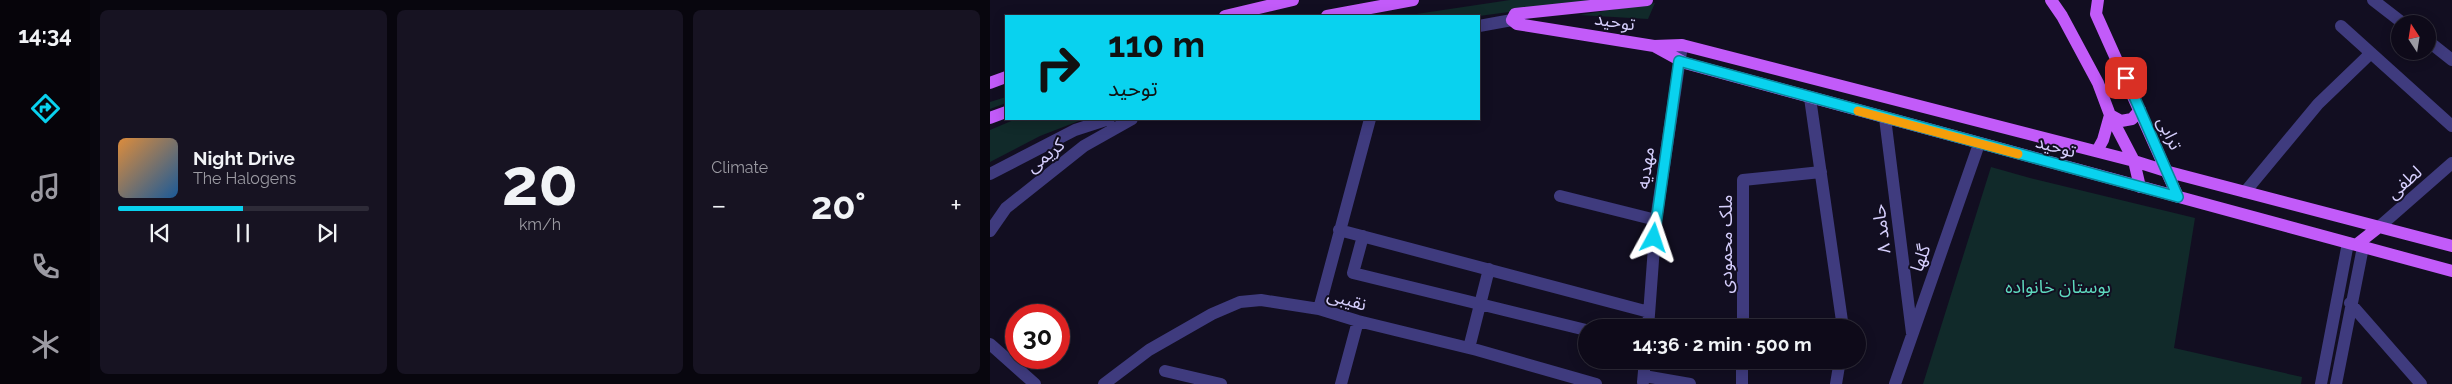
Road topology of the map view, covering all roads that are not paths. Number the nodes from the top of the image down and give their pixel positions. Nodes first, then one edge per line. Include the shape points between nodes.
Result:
1 (1293, 0) edge
2 (1413, 0) edge
3 (1647, 0) edge
4 (2051, 0) edge
5 (2098, 0) edge
6 (2373, 0) edge
7 (1269, 3) edge
8 (1228, 15) edge
9 (1332, 15) edge
10 (2392, 15) edge
11 (1512, 20) junction
12 (1480, 26) edge
13 (2341, 26) dead end
14 (1682, 45) junction
15 (1654, 46) junction
16 (2436, 47) edge
17 (2371, 53) junction
18 (2452, 60) edge
19 (1679, 61) junction
20 (1005, 76) edge
21 (990, 83) edge
22 (1810, 98) junction
23 (2140, 110) junction
24 (1005, 112) edge
25 (2110, 115) junction
26 (990, 118) edge
27 (1885, 118) junction
28 (1106, 120) edge
29 (1130, 120) edge
30 (1370, 120) edge
31 (2452, 126) edge
32 (1979, 144) junction
33 (2097, 151) junction
34 (2134, 161) junction
35 (2452, 163) edge
36 (1821, 172) junction
37 (2168, 172) junction
38 (990, 174) edge
39 (2140, 187) junction
40 (2244, 192) junction
41 (1560, 196) dead end
42 (2178, 197) junction
43 (1656, 220) junction
44 (2379, 227) junction
45 (1340, 230) junction
46 (990, 231) edge
47 (1363, 236) junction
48 (2356, 245) junction
49 (2452, 246) edge
50 (1489, 269) junction
51 (2452, 271) edge
52 (2350, 303) junction
53 (1479, 304) junction
54 (1319, 309) junction
55 (1650, 312) junction
56 (1649, 319) edge
57 (1742, 319) edge
58 (1842, 319) edge
59 (1358, 321) junction
60 (1578, 328) edge
61 (1912, 335) junction
62 (990, 344) edge
63 (1469, 348) junction
64 (1742, 369) edge
65 (1838, 369) edge
66 (1165, 370) dead end
67 (1643, 380) edge
68 (1034, 384) edge
69 (1104, 384) edge
70 (1221, 384) edge
71 (1341, 384) edge
72 (1596, 384) edge
73 (1690, 384) edge
74 (1742, 384) edge
75 (1836, 384) edge
76 (1895, 384) edge
77 (2321, 384) edge
78 (2336, 384) edge
79 (2421, 384) edge

1 - 7 main road
2 - 9 main road
3 - 11 main road via 1515,14
4 - 25 main road via 2098,83
5 - 23 main road, ترابی via 2096,14
6 - 10 street
7 - 8 main road
11 - 12 street
11 - 15 main road, توحید via 1517,24
13 - 17 street
14 - 15 main road, توحید
14 - 19 street, مهدیه
14 - 33 main road, توحید
15 - 19 main road, توحید
16 - 18 street
17 - 31 street
17 - 40 street via 2318,104
19 - 22 main road, توحید
19 - 43 street, مهدیه
20 - 21 main road
22 - 27 main road, توحید
22 - 36 street
23 - 25 main road via 2132,120 2121,121
23 - 37 main road, ترابی
24 - 26 main road
25 - 33 main road
25 - 34 main road
27 - 32 main road, توحید
27 - 61 street, حامد ۸
28 - 38 street via 1075,130
29 - 46 street, کریمی via 1084,146 1022,195 1006,208
30 - 45 street
32 - 39 main road, توحید
32 - 61 street, گلها
33 - 34 main road, توحید
34 - 37 main road, توحید
34 - 39 main road
35 - 44 street, لطفی
36 - 57 street, ملک محمودی via 1743,180
36 - 58 street
37 - 40 main road, توحید
37 - 42 main road, ترابی
39 - 42 main road, توحید
40 - 44 main road, توحید
41 - 43 street
42 - 48 main road, توحید
43 - 55 street, مهدیه
44 - 48 main road
44 - 49 main road, توحید
45 - 47 street
45 - 54 street
47 - 50 street
47 - 53 street via 1353,273
48 - 51 main road, توحید
48 - 52 street
48 - 77 street
50 - 53 street
50 - 55 street
52 - 78 street
52 - 79 street
53 - 60 street
53 - 63 street
54 - 59 street, نقیبی
54 - 69 street, نقیبی via 1261,300 1240,302 1149,350
55 - 56 street, مهدیه
59 - 63 street, نقیبی
59 - 71 street
61 - 76 street, گلها
62 - 68 street
63 - 72 street, نقیبی
64 - 74 street
65 - 75 street
66 - 70 street
67 - 73 street

